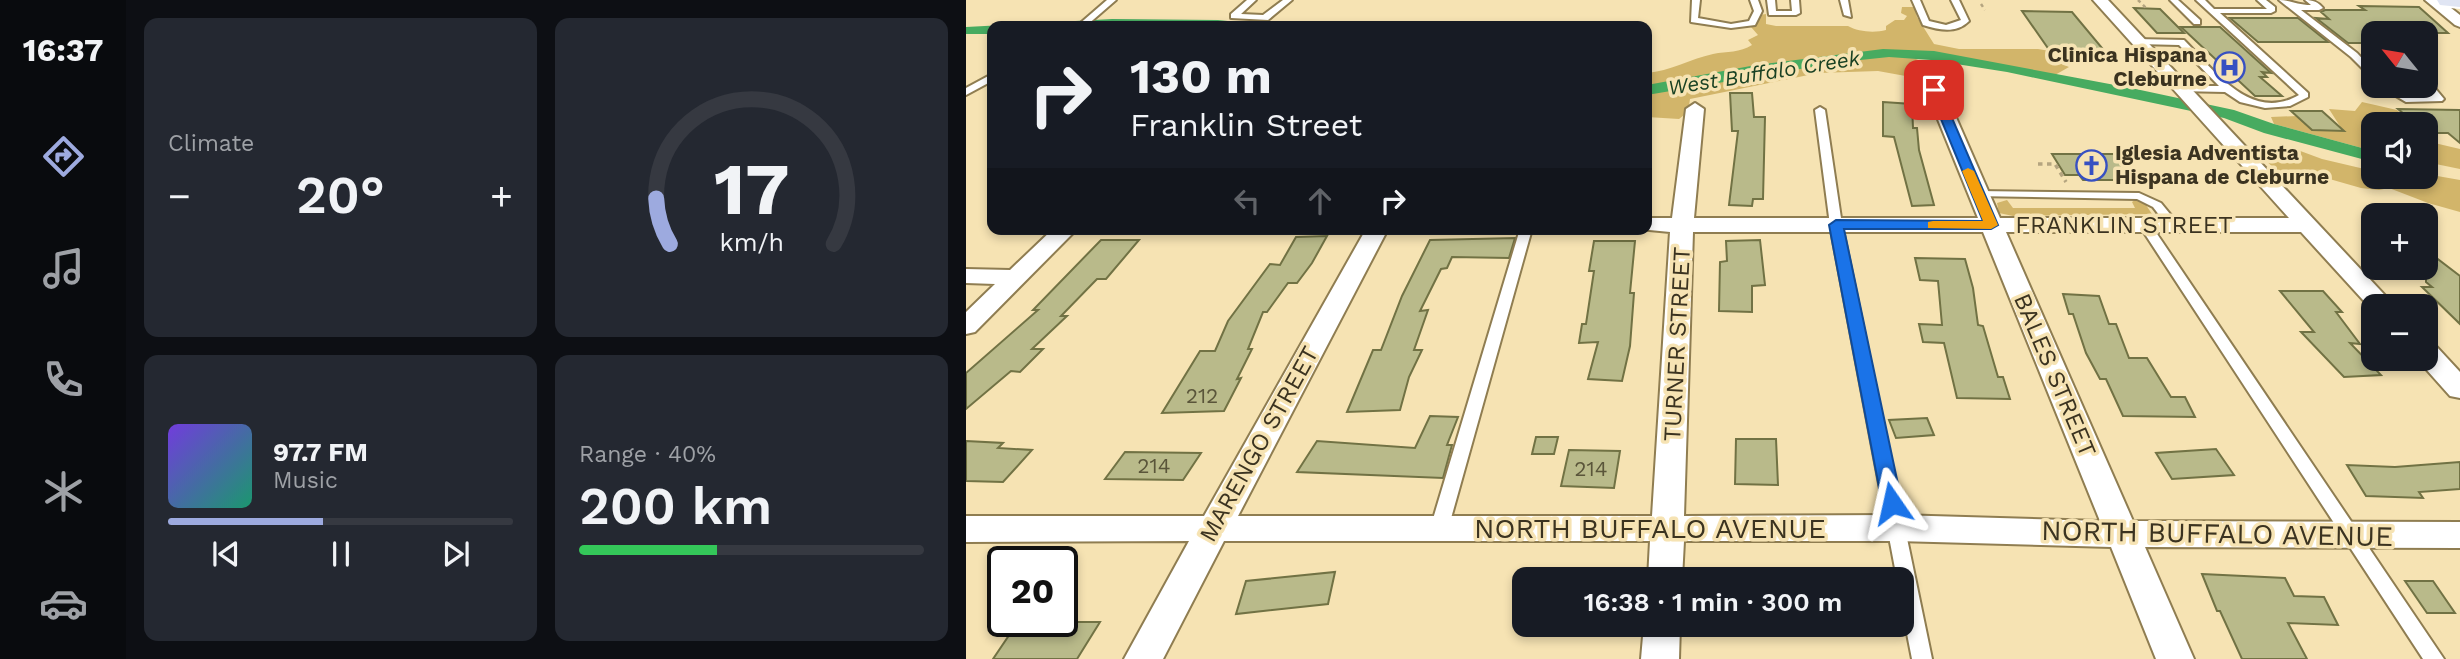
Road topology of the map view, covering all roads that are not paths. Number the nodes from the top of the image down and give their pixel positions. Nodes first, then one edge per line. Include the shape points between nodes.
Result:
1 (1112, 0) edge
2 (1252, 0) edge
3 (1288, 0) edge
4 (1696, 0) edge
5 (1754, 0) edge
6 (1771, 0) edge
7 (1795, 0) edge
8 (1844, 0) edge
9 (1916, 0) edge
10 (1955, 0) edge
11 (2099, 0) edge
12 (2174, 0) edge
13 (2200, 0) edge
14 (2261, 0) edge
15 (2283, 0) edge
16 (2308, 0) edge
17 (2432, 0) edge
18 (2448, 0) edge
19 (2460, 1) edge
20 (2292, 7) junction
21 (2213, 11) junction
22 (1848, 15) dead end
23 (1088, 21) edge
24 (2197, 22) dead end
25 (2460, 22) edge
26 (2138, 41) junction
27 (2360, 61) joint
28 (2361, 66) edge
29 (987, 79) edge
30 (2227, 89) junction
31 (1934, 90) dead end
32 (966, 92) edge
33 (2183, 92) junction
34 (2404, 98) edge
35 (2438, 98) edge
36 (1695, 108) dead end
37 (1820, 110) dead end
38 (1977, 194) junction
39 (1652, 225) edge
40 (1682, 225) junction
41 (1836, 225) junction
42 (1991, 225) junction
43 (2145, 225) junction
44 (2173, 225) junction
45 (2307, 225) junction
46 (1060, 235) edge
47 (1374, 235) edge
48 (1524, 235) edge
49 (966, 276) edge
50 (1017, 277) junction
51 (2371, 294) edge
52 (966, 326) edge
53 (2438, 365) edge
54 (2460, 389) edge
55 (1439, 528) junction
56 (1668, 528) junction
57 (1897, 528) junction
58 (966, 529) edge
59 (1212, 529) junction
60 (2122, 534) junction
61 (2460, 535) edge
62 (2352, 536) junction
63 (1666, 567) edge
64 (1661, 637) edge
65 (1143, 659) edge
66 (1660, 659) edge
67 (1922, 659) edge
68 (2175, 659) edge
69 (2434, 659) edge

1 - 23 lane
2 - 3 lane via 1234,16 1265,18
4 - 5 lane via 1694,20 1731,26 1752,23 1758,11
6 - 7 lane via 1772,13 1796,13
8 - 22 lane
9 - 10 lane via 1926,23 1945,28 1965,20
11 - 26 street
12 - 24 lane
13 - 21 lane
14 - 21 lane via 2271,11
15 - 20 lane
16 - 20 lane via 2319,8
17 - 25 street
18 - 19 main road
20 - 27 lane
21 - 30 lane via 2305,95 2297,101 2270,105 2246,102
26 - 30 lane via 2181,42
26 - 33 street
27 - 28 lane
29 - 32 lane
30 - 33 lane
31 - 38 street, BALES STREET
33 - 45 street
34 - 35 lane
36 - 40 street, TURNER STREET
37 - 41 lane
38 - 42 street, BALES STREET
38 - 44 lane via 2139,197 2157,205
39 - 40 street, FRANKLIN STREET
40 - 41 street, FRANKLIN STREET
40 - 56 street, TURNER STREET
41 - 42 street, FRANKLIN STREET
41 - 57 lane
42 - 43 street, FRANKLIN STREET
42 - 60 street, BALES STREET
43 - 44 street, FRANKLIN STREET
43 - 62 lane
44 - 45 street, FRANKLIN STREET
45 - 51 street
46 - 50 street
47 - 59 street, MARENGO STREET
48 - 55 lane
49 - 50 street
50 - 52 street
53 - 54 street
55 - 56 street, NORTH BUFFALO AVENUE
55 - 59 street, NORTH BUFFALO AVENUE
56 - 57 street, NORTH BUFFALO AVENUE
56 - 63 street, TURNER STREET
57 - 60 street, NORTH BUFFALO AVENUE
57 - 67 lane
58 - 59 street, NORTH BUFFALO AVENUE
59 - 65 street, MARENGO STREET
60 - 62 street, NORTH BUFFALO AVENUE
60 - 68 street, BALES STREET
61 - 62 street, NORTH BUFFALO AVENUE
62 - 69 lane
64 - 66 street

